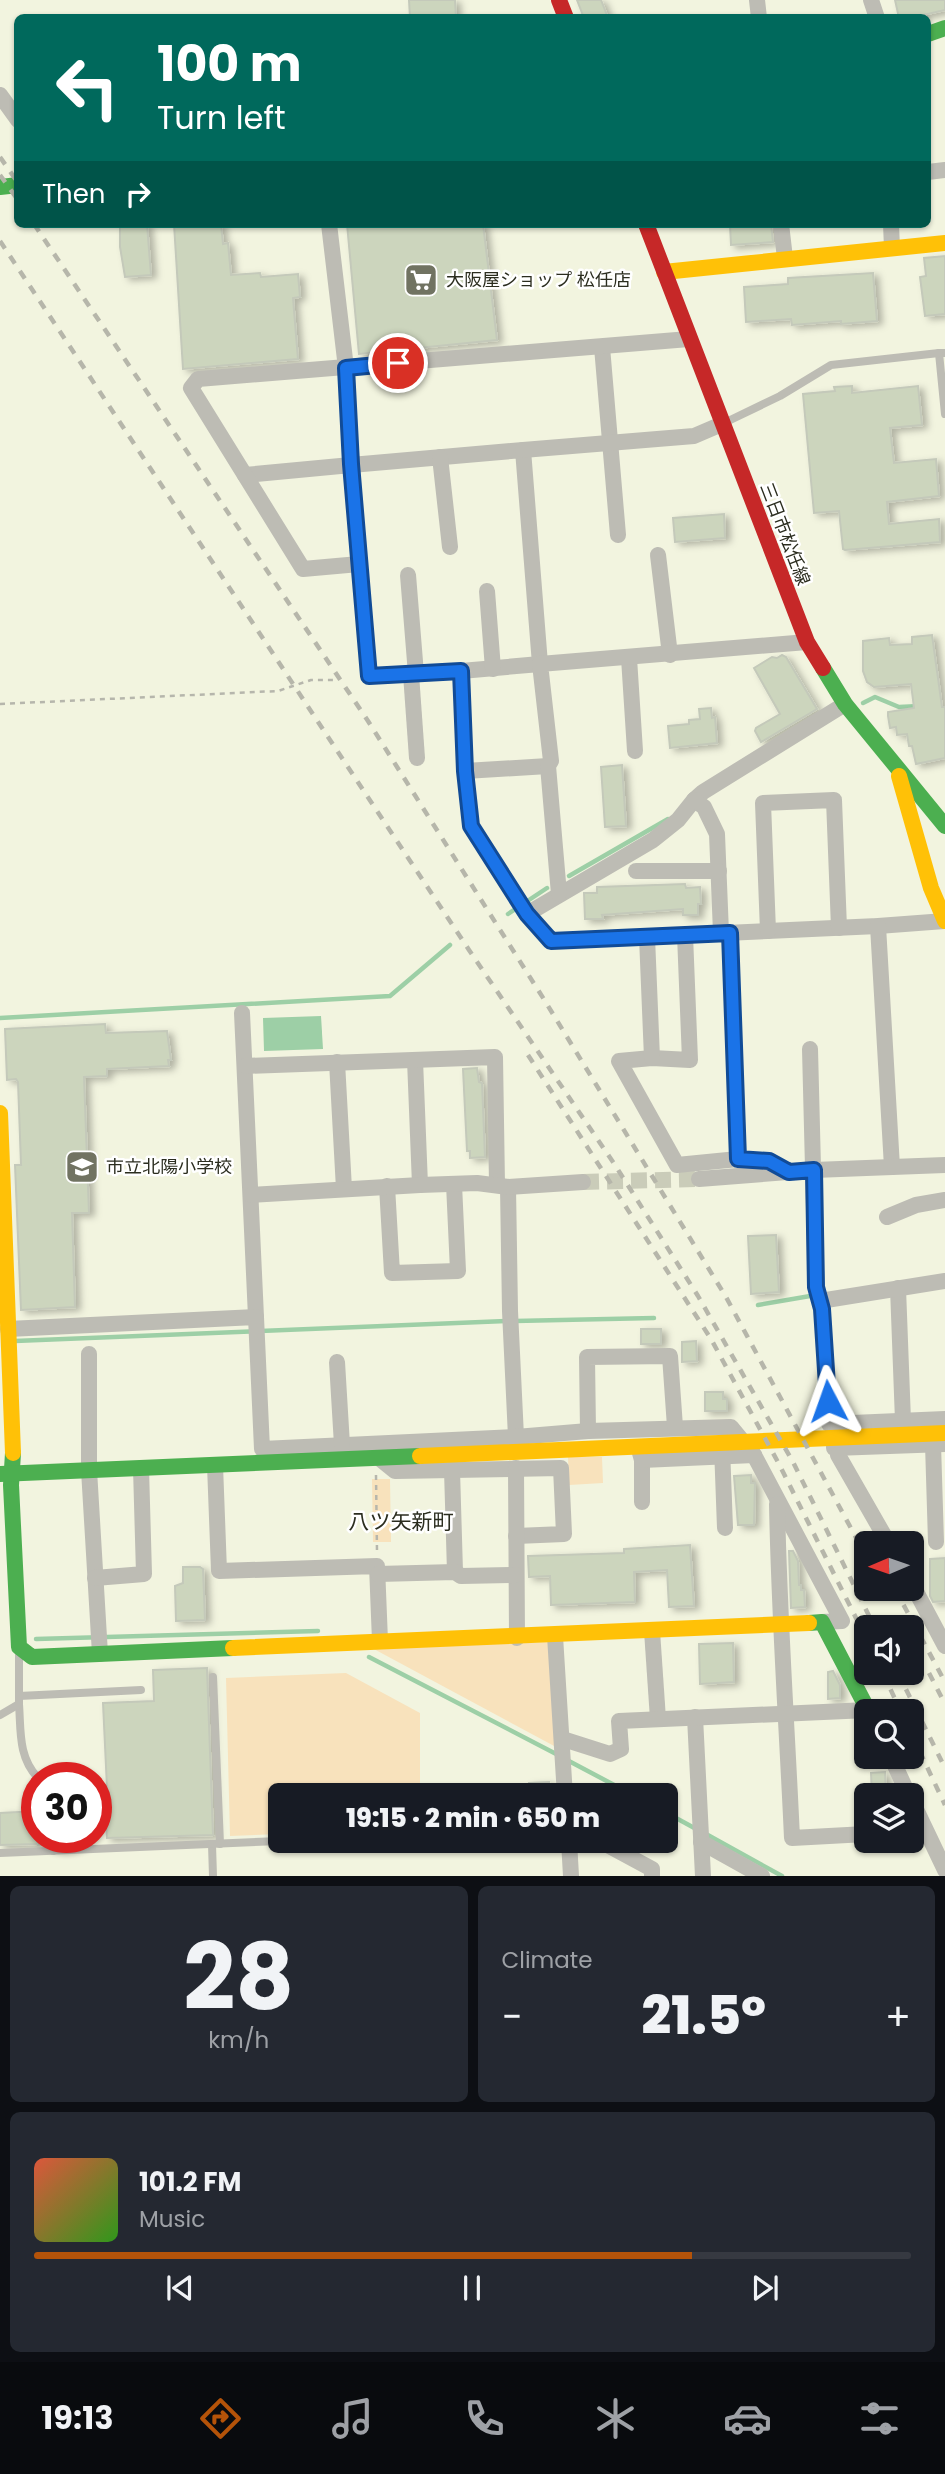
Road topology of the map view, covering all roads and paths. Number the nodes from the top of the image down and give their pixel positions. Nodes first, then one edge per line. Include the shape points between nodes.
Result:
1 (0, 95) edge
2 (14, 114) edge
3 (330, 228) edge
4 (648, 228) edge
5 (781, 228) edge
6 (891, 228) edge
7 (945, 243) edge
8 (892, 248) junction
9 (785, 258) junction
10 (664, 272) junction
11 (689, 339) junction
12 (602, 347) junction
13 (942, 353) edge
14 (346, 368) junction
15 (945, 414) edge
16 (722, 424) junction
17 (610, 443) junction
18 (523, 450) junction
19 (440, 457) junction
20 (351, 464) junction
21 (245, 475) junction
22 (618, 535) dead end
23 (450, 547) dead end
24 (658, 555) dead end
25 (359, 564) junction
26 (408, 575) dead end
27 (487, 591) dead end
28 (807, 642) junction
29 (670, 654) junction
30 (629, 657) junction
31 (540, 664) junction
32 (492, 668) junction
33 (461, 671) junction
34 (414, 674) junction
35 (333, 681) dead end
36 (0, 704) edge
37 (845, 704) junction
38 (635, 751) dead end
39 (418, 758) dead end
40 (548, 765) junction
41 (897, 770) junction
42 (465, 771) junction
43 (694, 800) junction
44 (945, 826) edge
45 (636, 871) dead end
46 (719, 871) junction
47 (559, 894) junction
48 (527, 914) junction
49 (945, 921) edge
50 (878, 926) junction
51 (839, 928) junction
52 (768, 931) junction
53 (725, 933) junction
54 (685, 935) junction
55 (647, 937) junction
56 (242, 1013) dead end
57 (810, 1049) dead end
58 (652, 1058) junction
59 (415, 1060) junction
60 (337, 1062) junction
61 (245, 1066) junction
62 (0, 1113) edge
63 (738, 1159) junction
64 (945, 1165) edge
65 (892, 1167) junction
66 (814, 1170) junction
67 (789, 1172) junction
68 (699, 1179) tunnel mouth
69 (583, 1182) tunnel mouth
70 (454, 1184) junction
71 (420, 1185) junction
72 (387, 1186) junction
73 (503, 1186) junction
74 (344, 1189) junction
75 (251, 1195) junction
76 (945, 1200) edge
77 (1, 1206) edge
78 (887, 1217) dead end
79 (2, 1264) edge
80 (945, 1282) edge
81 (898, 1288) junction
82 (819, 1297) junction
83 (256, 1326) junction
84 (8, 1337) junction
85 (89, 1354) dead end
86 (337, 1362) dead end
87 (945, 1419) edge
88 (903, 1421) junction
89 (834, 1424) junction
90 (675, 1427) junction
91 (720, 1427) junction
92 (639, 1429) junction
93 (588, 1431) junction
94 (516, 1437) junction
95 (941, 1440) edge
96 (342, 1445) junction
97 (754, 1455) junction
98 (838, 1455) dead end
99 (723, 1456) junction
100 (379, 1458) junction
101 (642, 1460) junction
102 (215, 1465) junction
103 (141, 1468) junction
104 (516, 1468) junction
105 (89, 1470) junction
106 (452, 1470) junction
107 (6, 1474) edge
108 (376, 1479) dead end
109 (642, 1502) dead end
110 (777, 1502) junction
111 (725, 1528) dead end
112 (882, 1531) edge
113 (516, 1536) junction
114 (936, 1542) dead end
115 (378, 1570) junction
116 (455, 1572) junction
117 (516, 1575) junction
118 (95, 1577) junction
119 (17, 1600) junction
120 (924, 1600) edge
121 (0, 1601) edge
122 (938, 1618) edge
123 (842, 1621) junction
124 (822, 1622) junction
125 (780, 1626) junction
126 (652, 1631) junction
127 (555, 1636) junction
128 (517, 1637) junction
129 (380, 1641) junction
130 (99, 1643) junction
131 (945, 1646) edge
132 (19, 1647) junction
133 (213, 1677) dead end
134 (141, 1689) dead end
135 (863, 1699) edge
136 (19, 1700) junction
137 (854, 1711) edge
138 (786, 1713) junction
139 (0, 1715) edge
140 (695, 1717) junction
141 (658, 1719) junction
142 (563, 1752) junction
143 (26, 1762) edge
144 (564, 1783) edge
145 (854, 1835) edge
146 (924, 1838) edge
147 (268, 1842) edge
148 (701, 1842) junction
149 (216, 1844) junction
150 (112, 1848) edge
151 (21, 1852) edge
152 (0, 1853) edge
153 (570, 1853) edge
154 (622, 1853) edge
155 (945, 1870) edge
156 (213, 1875) edge
157 (571, 1875) edge
158 (652, 1875) edge
159 (703, 1875) edge
160 (762, 1875) edge

1 - 2 street
3 - 14 street
4 - 10 street, 三日市松任線
5 - 9 street
6 - 8 street
7 - 8 street
8 - 9 street
9 - 10 street
10 - 11 street, 三日市松任線
11 - 12 street
11 - 16 street, 三日市松任線
12 - 14 street
12 - 17 street
13 - 15 lane
13 - 16 lane via 831,365
14 - 20 street
14 - 21 street via 198,379 191,388
16 - 17 street via 694,436
16 - 28 street, 三日市松任線
17 - 18 street
17 - 22 street
18 - 19 street
18 - 31 street
19 - 20 street
19 - 23 street
20 - 21 street
20 - 25 street
21 - 25 street via 303,569
24 - 29 street
25 - 34 street via 369,676
26 - 34 street
27 - 32 street
28 - 29 street
28 - 37 street, 三日市松任線
29 - 30 street
30 - 31 street
30 - 38 street
31 - 32 street
31 - 40 street
32 - 33 street
33 - 34 street
33 - 42 street
34 - 39 street
35 - 36 path via 311,680 278,691
37 - 41 street, 三日市松任線
37 - 43 street
40 - 42 street
40 - 47 street
41 - 44 street, 三日市松任線
41 - 49 street
42 - 48 street via 471,826
43 - 46 street via 704,807 718,834
43 - 47 street via 653,840
45 - 46 street
46 - 53 street
47 - 48 street
48 - 55 street via 551,941
49 - 50 street
50 - 51 street
50 - 65 street
51 - 52 street
51 - 52 street via 834,800 775,802 763,803
52 - 53 street
53 - 54 street
53 - 63 street
54 - 55 street
54 - 58 street via 690,1060
55 - 58 street
56 - 61 street
57 - 66 street
58 - 63 street via 619,1061 677,1166
59 - 60 street
59 - 71 street
59 - 73 street via 495,1057
60 - 61 street
60 - 74 street
61 - 75 street
62 - 77 street
63 - 67 street via 769,1161
64 - 65 street
65 - 66 street
66 - 67 street
66 - 82 street
67 - 68 street
69 - 73 street
70 - 71 street
70 - 72 street via 458,1271 391,1273
70 - 73 street
71 - 72 street
72 - 74 street
73 - 94 street
74 - 75 street
75 - 83 street
76 - 78 street
77 - 79 street
79 - 84 street
80 - 81 street
81 - 82 street
81 - 88 street
82 - 89 street via 829,1424
83 - 84 street
83 - 96 street via 262,1449
84 - 107 street
85 - 105 street
86 - 96 street
87 - 88 street
88 - 89 street
89 - 95 street via 834,1448
90 - 91 street
90 - 92 street
90 - 93 street via 670,1356 587,1357
91 - 97 street via 732,1427
91 - 99 street
92 - 93 street
92 - 101 street
93 - 94 street
94 - 96 street
95 - 100 street
95 - 114 street
97 - 99 street
97 - 110 street
98 - 112 street
99 - 101 street
99 - 111 street
100 - 102 street
100 - 106 street via 396,1471
101 - 109 street
102 - 103 street
102 - 115 street via 219,1571
103 - 105 street
103 - 118 street via 144,1574
104 - 106 street
104 - 113 street
104 - 113 street via 561,1468 564,1534
105 - 107 street
105 - 118 street
106 - 116 street
107 - 119 street
108 - 115 path
110 - 123 street
110 - 125 street
113 - 117 street
115 - 116 street
115 - 129 street
116 - 117 street via 461,1576
117 - 128 street
118 - 130 street
119 - 121 street
119 - 132 street
120 - 122 street
122 - 123 path
122 - 131 street
123 - 124 street
124 - 125 street
124 - 135 street
125 - 126 street
125 - 138 street
126 - 127 street
126 - 141 street
127 - 128 street
127 - 142 street
128 - 129 street
129 - 130 street
130 - 132 street via 32,1657
132 - 136 lane
133 - 149 lane
134 - 136 lane
136 - 139 lane
136 - 143 lane
137 - 138 street
138 - 140 street
138 - 145 street via 792,1838
140 - 141 street
140 - 148 street
141 - 142 street via 619,1721 621,1749 610,1754
142 - 144 street
146 - 155 street
147 - 149 lane
148 - 159 street
148 - 160 street
149 - 150 lane
149 - 156 lane
151 - 152 lane
153 - 157 street
154 - 158 street via 652,1869

